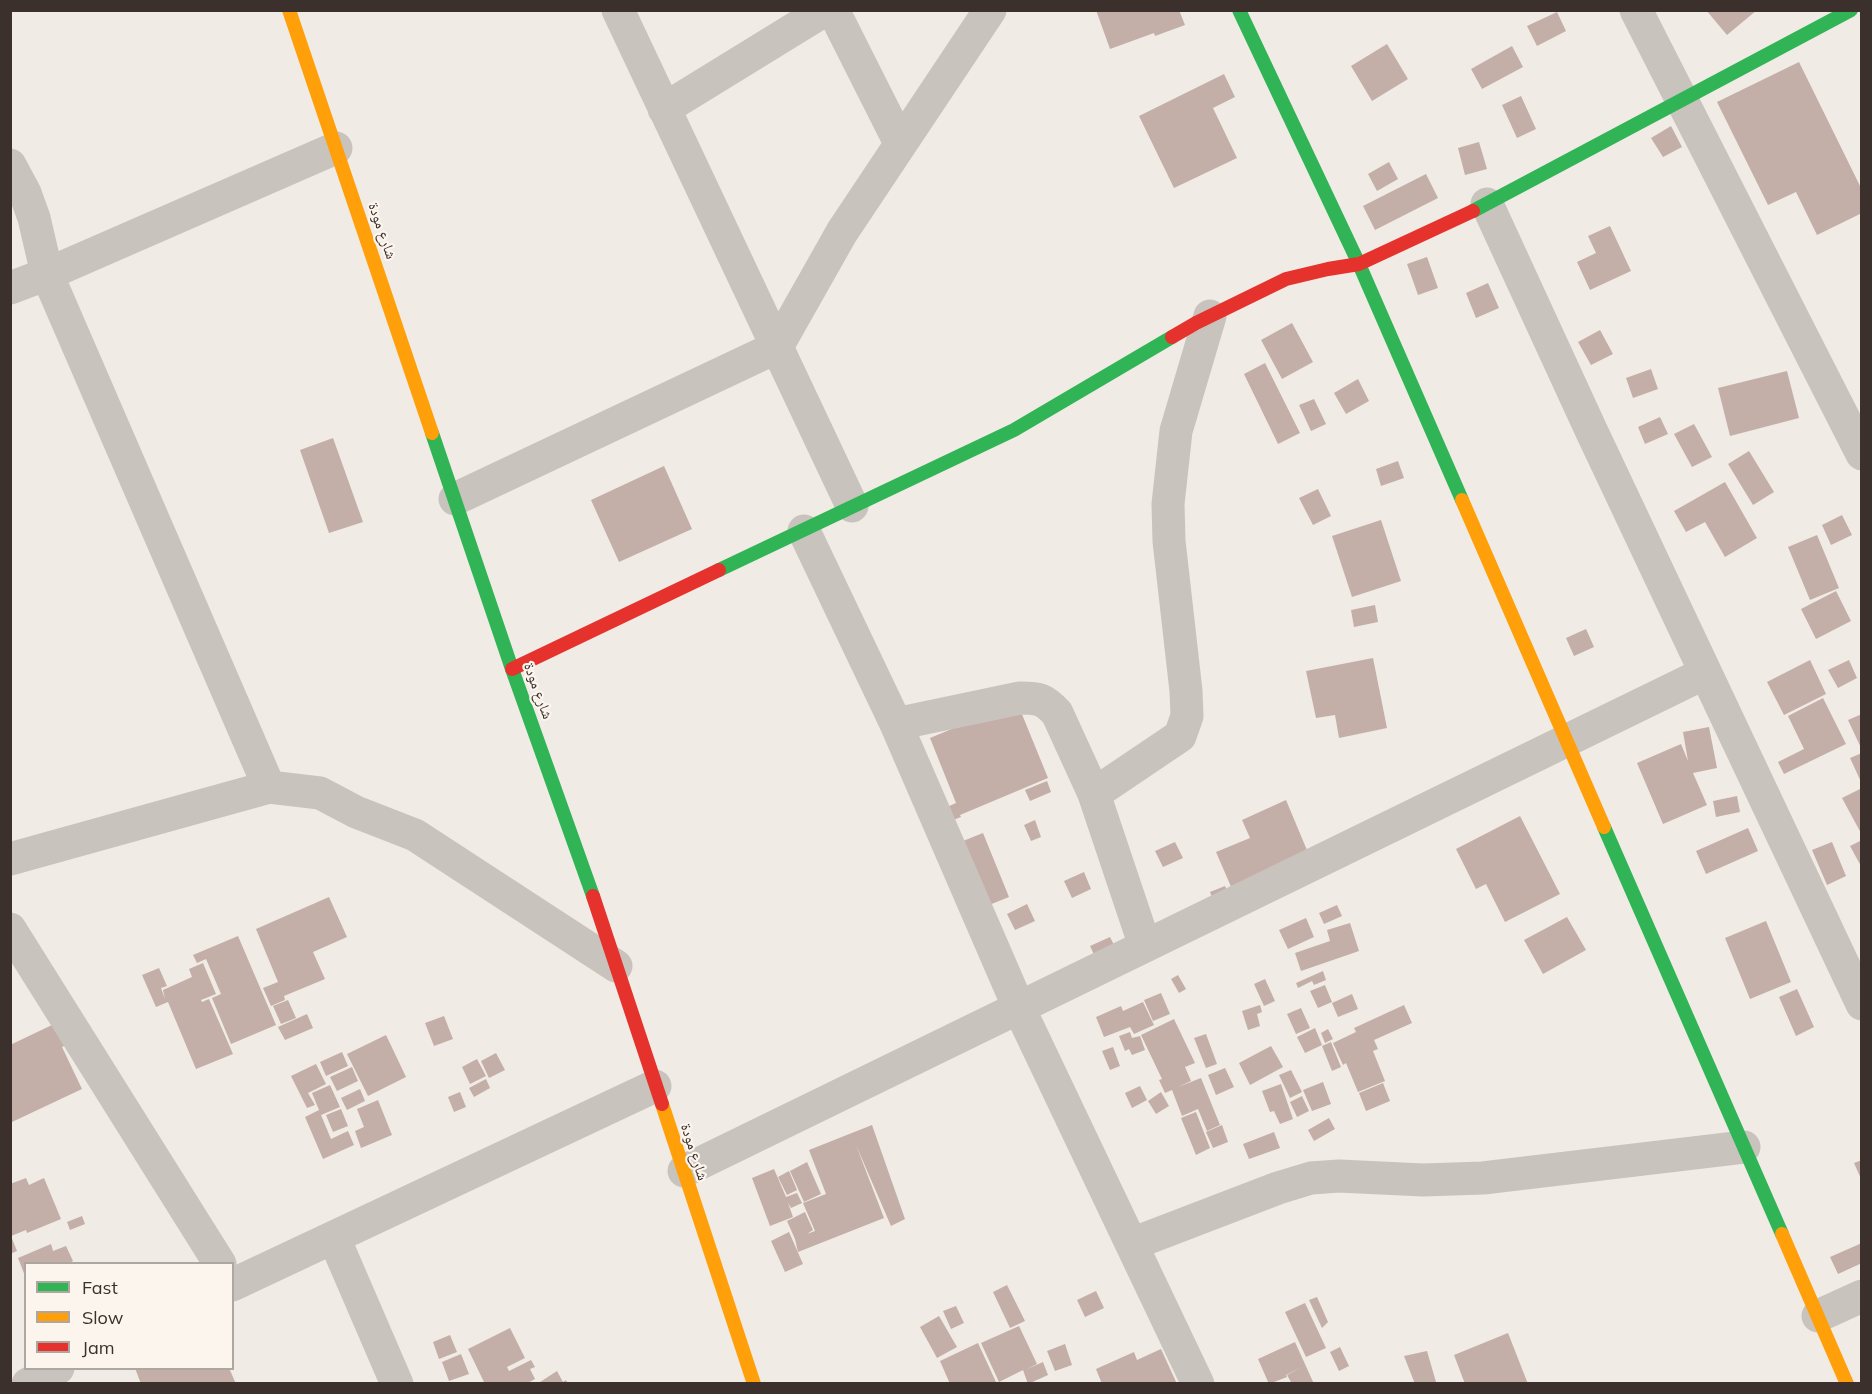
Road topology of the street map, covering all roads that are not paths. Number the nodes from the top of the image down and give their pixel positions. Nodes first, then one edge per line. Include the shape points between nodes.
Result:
1 (289, 10) edge
2 (618, 10) edge
3 (825, 10) edge
4 (833, 10) edge
5 (990, 10) edge
6 (1239, 10) edge
7 (1636, 10) edge
8 (1851, 10) edge
9 (1681, 99) junction
10 (664, 109) junction
11 (900, 143) junction
12 (336, 148) junction
13 (10, 165) edge
14 (1487, 204) junction
15 (1359, 264) junction
16 (47, 274) junction
17 (10, 288) edge
18 (1210, 316) junction
19 (777, 346) junction
20 (1862, 454) edge
21 (456, 500) junction
22 (852, 506) junction
23 (804, 531) junction
24 (512, 669) junction
25 (1705, 673) junction
26 (896, 724) junction
27 (1566, 741) junction
28 (269, 787) junction
29 (1094, 794) junction
30 (10, 859) edge
31 (10, 929) edge
32 (1145, 946) junction
33 (616, 966) junction
34 (1862, 1004) edge
35 (1019, 1008) junction
36 (655, 1086) junction
37 (1744, 1148) junction
38 (684, 1171) junction
39 (334, 1238) junction
40 (1132, 1244) junction
41 (219, 1262) edge
42 (234, 1285) edge
43 (1862, 1296) edge
44 (1818, 1316) junction
45 (54, 1370) edge
46 (28, 1383) edge
47 (397, 1383) edge
48 (754, 1383) edge
49 (1198, 1383) edge
50 (1847, 1383) edge

1 - 12 street, شارع مودة
2 - 10 street
3 - 10 street
4 - 11 street
5 - 11 street
6 - 15 street
7 - 9 street
8 - 9 street
9 - 14 street
9 - 20 street
10 - 19 street
11 - 19 street
12 - 16 street
12 - 21 street, شارع مودة
13 - 16 street via 34,218
14 - 15 street
14 - 25 street
15 - 18 street via 1286,279
15 - 27 street
16 - 17 street
16 - 28 street
18 - 22 street via 1014,430
18 - 29 street via 1176,431 1168,504 1187,716 1180,736
19 - 21 street
19 - 22 street
21 - 24 street, شارع مودة
22 - 23 street
23 - 24 street
23 - 26 street
24 - 33 street, شارع مودة
25 - 27 street
25 - 34 street
26 - 29 street via 1020,698 1037,698 1057,713
26 - 35 street
27 - 32 street
27 - 37 street
28 - 30 street
28 - 33 street via 320,793 415,835
29 - 32 street
31 - 41 street
32 - 35 street
33 - 36 street, شارع مودة
35 - 38 street
35 - 40 street
36 - 38 street, شارع مودة
36 - 39 street
37 - 40 street via 1482,1178 1311,1179
37 - 44 street
38 - 48 street, شارع مودة
39 - 42 street
39 - 47 street
40 - 49 street
43 - 44 street
44 - 50 street
45 - 46 street

